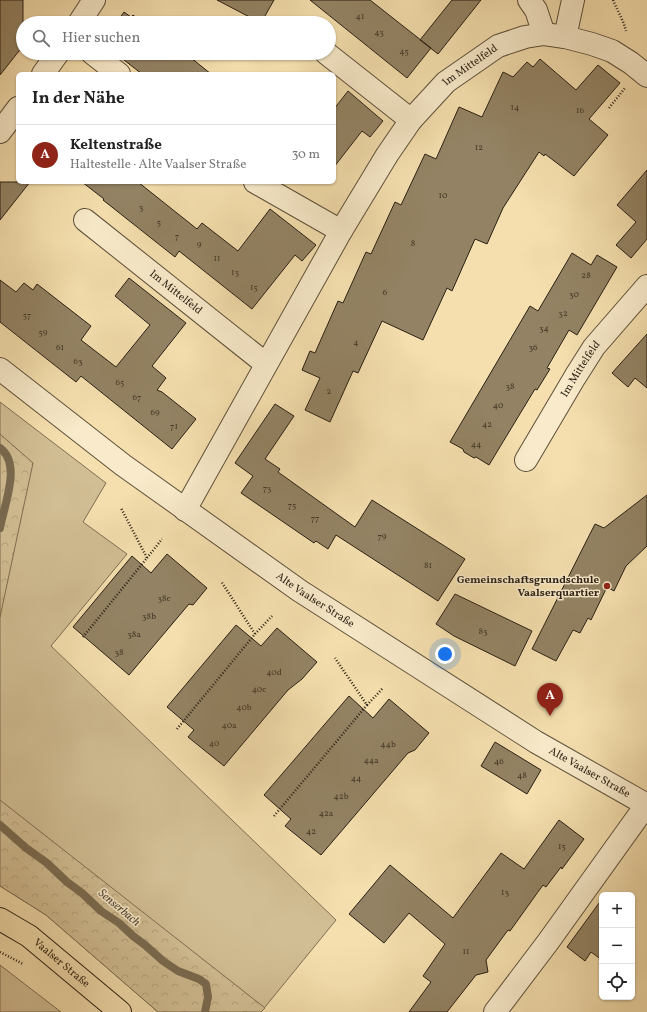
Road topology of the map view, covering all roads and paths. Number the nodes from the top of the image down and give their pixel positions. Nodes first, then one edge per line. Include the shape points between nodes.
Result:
1 (94, 0) edge
2 (529, 0) edge
3 (573, 0) edge
4 (84, 16) edge
5 (554, 35) junction
6 (53, 60) edge
7 (101, 60) edge
8 (335, 60) edge
9 (44, 72) edge
10 (116, 72) edge
11 (647, 76) edge
12 (16, 111) edge
13 (411, 120) junction
14 (0, 132) edge
15 (259, 184) edge
16 (86, 220) dead end
17 (341, 231) junction
18 (647, 286) edge
19 (266, 364) junction
20 (0, 369) edge
21 (526, 460) dead end
22 (121, 508) dead end
23 (185, 510) junction
24 (162, 539) dead end
25 (147, 558) junction
26 (221, 581) dead end
27 (272, 616) dead end
28 (255, 634) junction
29 (83, 637) dead end
30 (335, 658) dead end
31 (383, 688) dead end
32 (367, 706) junction
33 (177, 729) dead end
34 (647, 804) edge
35 (274, 816) dead end
36 (0, 919) edge
37 (120, 1012) edge
38 (495, 1012) edge

1 - 4 street
2 - 5 street
3 - 5 street
5 - 11 street, Im Mittelfeld via 592,44 612,52
5 - 13 street, Im Mittelfeld via 525,37 498,46 446,82
6 - 9 street
7 - 10 street
8 - 13 street
12 - 14 street
13 - 17 street, Im Mittelfeld
15 - 17 street
16 - 19 street, Im Mittelfeld
17 - 19 street, Im Mittelfeld
18 - 21 street, Im Mittelfeld via 594,347
19 - 23 street, Im Mittelfeld
20 - 23 street, Alte Vaalser Straße
22 - 25 path
23 - 34 street, Alte Vaalser Straße via 300,591 536,742
24 - 25 path
25 - 29 path
26 - 28 path
27 - 28 path
28 - 33 path
30 - 32 path
31 - 32 path
32 - 35 path
34 - 38 street
36 - 37 main road, Vaalser Straße via 29,936

